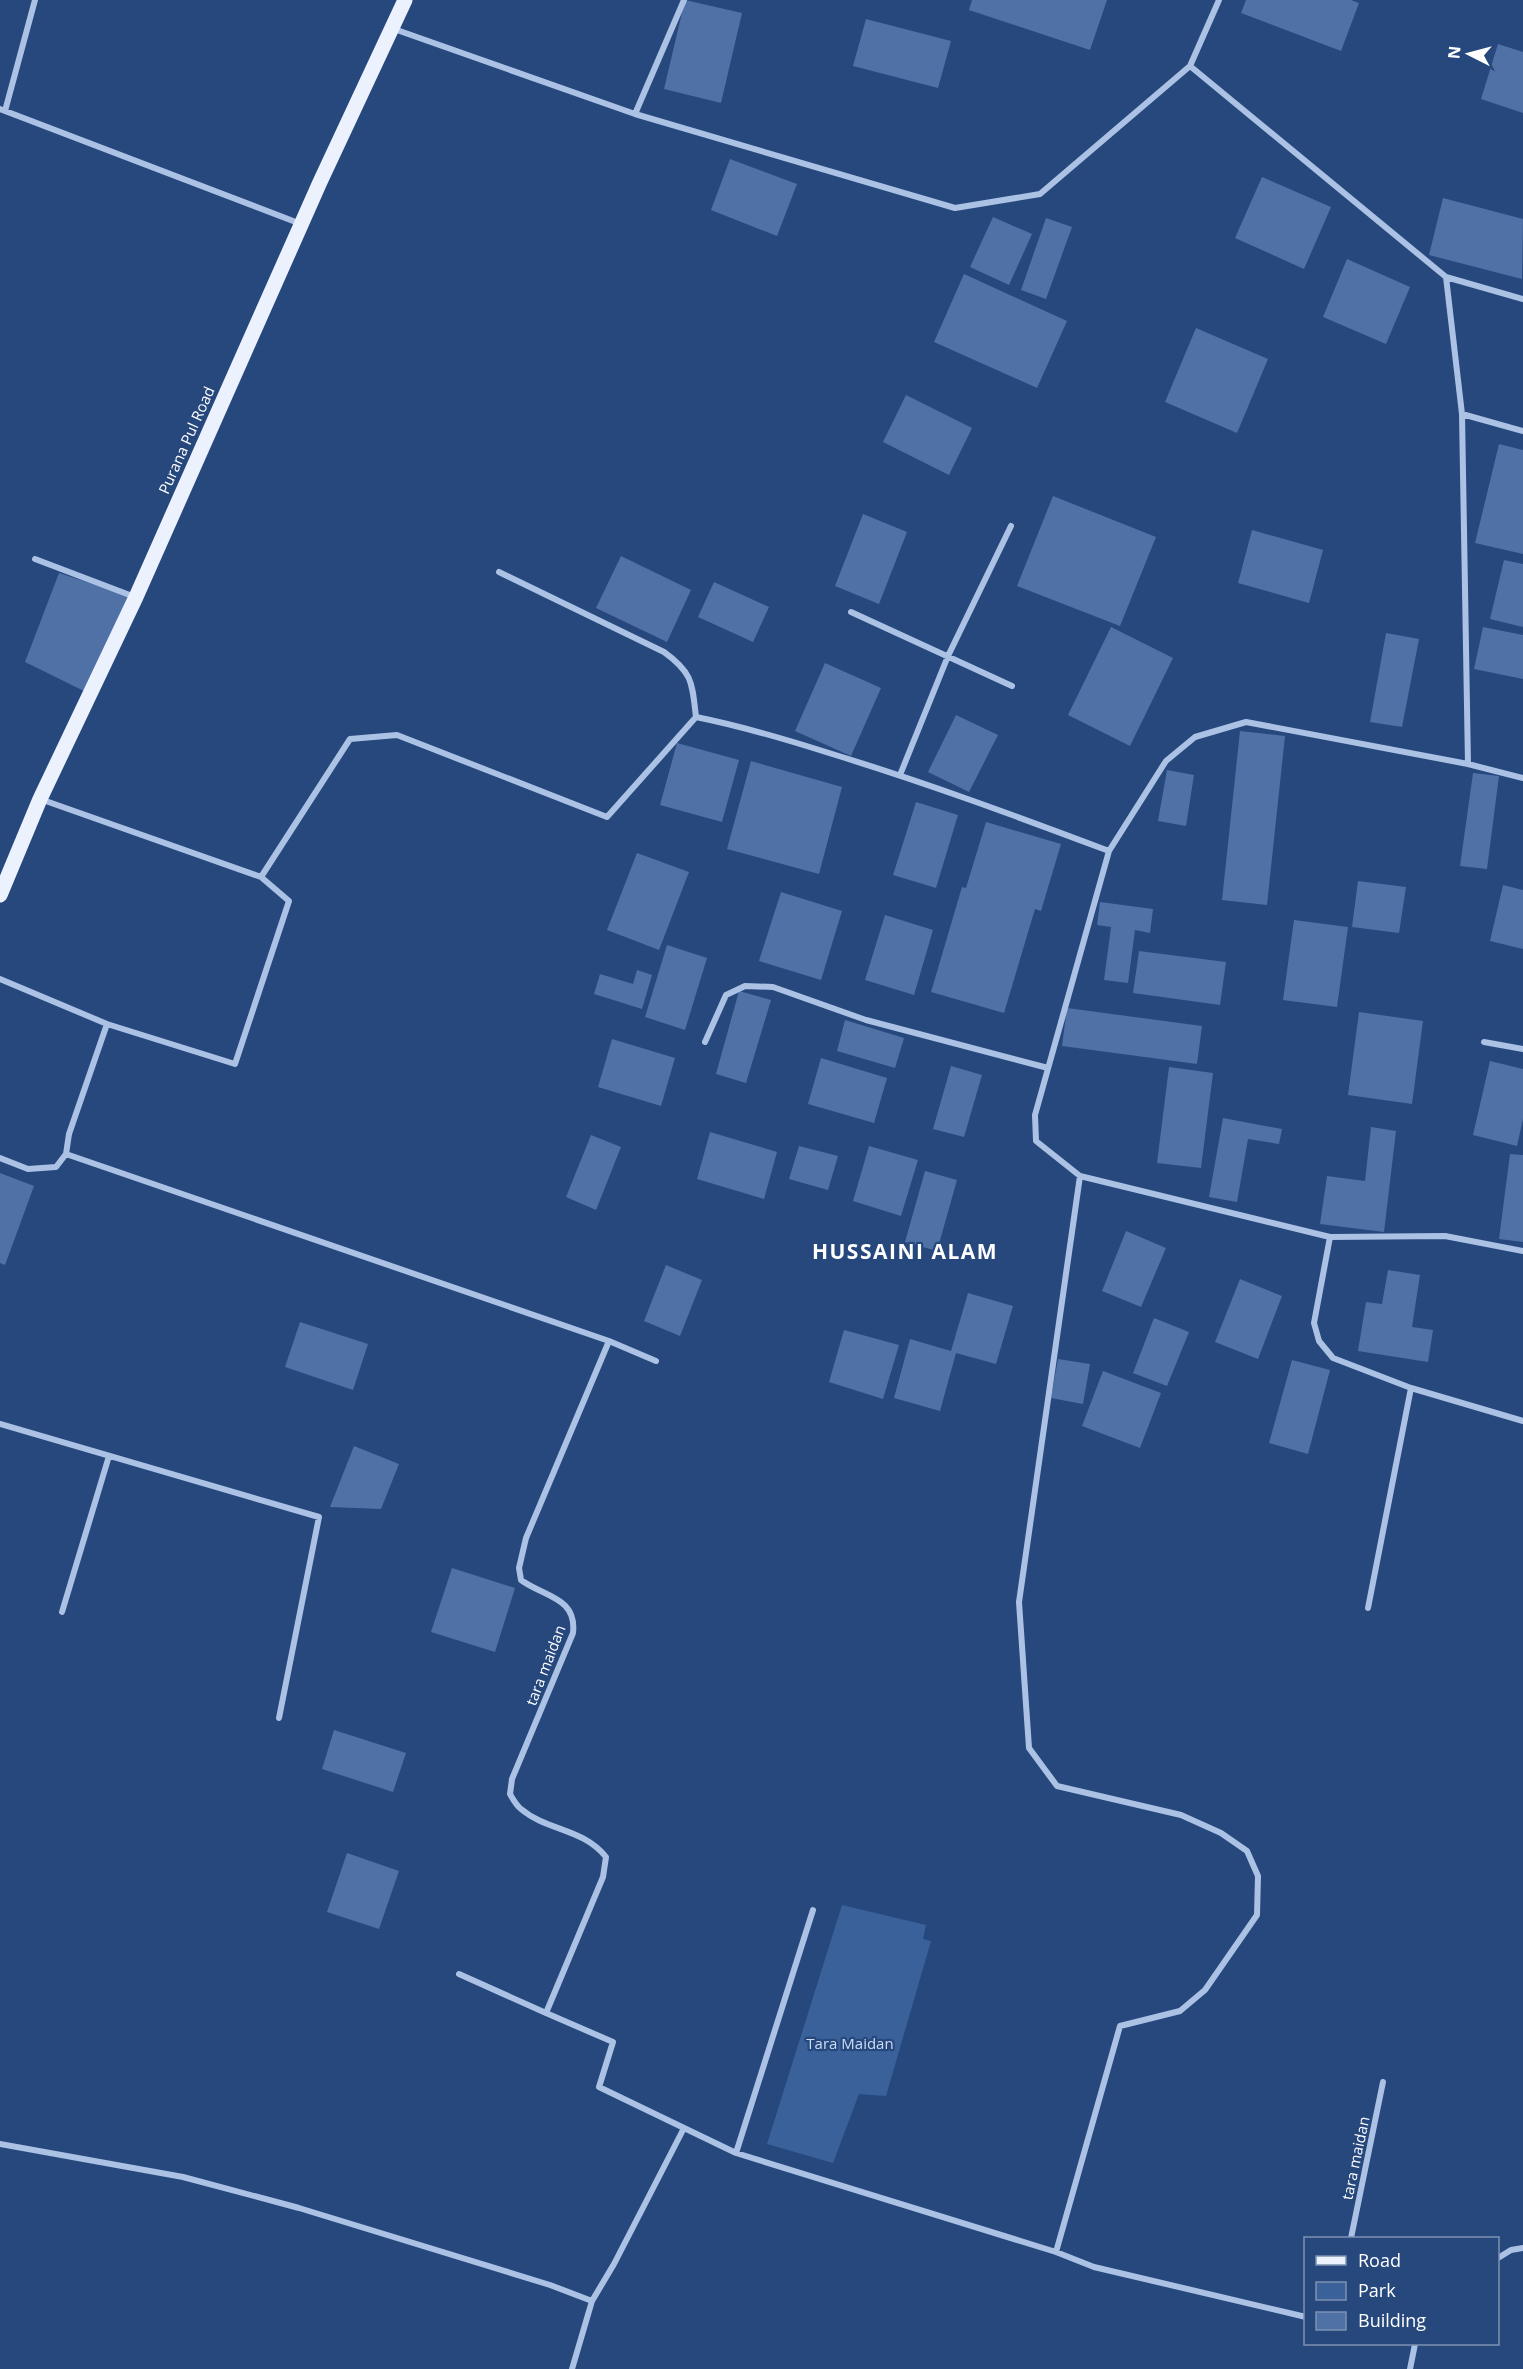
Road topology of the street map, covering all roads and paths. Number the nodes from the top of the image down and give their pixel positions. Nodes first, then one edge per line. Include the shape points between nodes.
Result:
1 (35, 0) edge
2 (405, 0) edge
3 (684, 0) edge
4 (1218, 0) edge
5 (393, 29) junction
6 (1190, 66) junction
7 (2, 110) edge
8 (635, 114) junction
9 (302, 224) junction
10 (1446, 277) junction
11 (1523, 299) edge
12 (1462, 414) junction
13 (1523, 431) edge
14 (1011, 526) dead end
15 (35, 559) dead end
16 (499, 572) dead end
17 (136, 597) junction
18 (851, 612) dead end
19 (948, 656) junction
20 (1012, 686) dead end
21 (696, 717) junction
22 (1468, 764) junction
23 (900, 775) junction
24 (1523, 778) edge
25 (40, 799) junction
26 (1109, 851) junction
27 (261, 877) junction
28 (0, 895) edge
29 (0, 980) edge
30 (107, 1024) junction
31 (705, 1042) dead end
32 (1484, 1042) dead end
33 (1523, 1049) edge
34 (1048, 1068) junction
35 (66, 1154) junction
36 (0, 1158) edge
37 (1080, 1176) junction
38 (1330, 1237) junction
39 (1523, 1251) edge
40 (609, 1341) junction
41 (656, 1361) dead end
42 (1411, 1388) junction
43 (1523, 1421) edge
44 (0, 1424) edge
45 (109, 1456) junction
46 (1368, 1608) dead end
47 (62, 1612) dead end
48 (279, 1718) dead end
49 (813, 1910) dead end
50 (459, 1974) dead end
51 (546, 2013) junction
52 (1383, 2082) dead end
53 (684, 2128) junction
54 (0, 2144) edge
55 (736, 2153) junction
56 (1351, 2237) edge
57 (1523, 2248) edge
58 (1056, 2252) junction
59 (1499, 2257) edge
60 (592, 2301) junction
61 (1304, 2317) edge
62 (1415, 2345) edge
63 (573, 2369) edge
64 (1410, 2369) edge

1 - 7 street
2 - 5 main road, Purana Pul Road
3 - 8 street
4 - 6 street
5 - 8 street
5 - 9 main road, Purana Pul Road
6 - 8 street via 1040,194 955,208
6 - 10 street
7 - 9 street
9 - 17 main road, Purana Pul Road
10 - 11 street
10 - 12 street
12 - 13 street
12 - 22 street
14 - 19 street
15 - 17 street
16 - 21 street via 681,663 692,682
17 - 25 main road, Purana Pul Road
18 - 19 street
19 - 20 street
19 - 23 street
21 - 23 street via 736,724
21 - 27 street via 608,817 397,735 350,739
22 - 24 street
22 - 26 street via 1246,722 1196,737 1166,761
23 - 26 street
25 - 27 street
25 - 28 main road, Purana Pul Road
26 - 34 street
27 - 30 street via 289,901 235,1064
29 - 30 street
30 - 35 street via 69,1134
31 - 34 street via 726,995 745,986 773,987 866,1020
32 - 33 street
34 - 37 street via 1035,1115 1036,1141
35 - 36 street via 56,1167 28,1169
35 - 40 street
37 - 38 street
37 - 58 street via 1019,1602 1029,1748 1057,1786 1181,1815 1221,1833 1247,1851 1258,1876 1257,1915 1206,1990 1180,2011 1120,2026
38 - 39 street via 1445,1236
38 - 42 street via 1314,1323 1319,1341 1333,1358
40 - 41 street
40 - 51 street, tara maidan via 526,1538 519,1568 521,1580 569,1608 575,1620 512,1779 510,1794 519,1808 585,1838 606,1857 603,1877
42 - 43 street
42 - 46 street
44 - 45 street
45 - 47 street
45 - 48 street via 319,1517
49 - 55 street
50 - 51 street
51 - 53 street via 613,2042 599,2087
52 - 56 street, tara maidan
53 - 55 street
53 - 60 street
54 - 60 street via 183,2177 299,2208
55 - 58 street
57 - 59 street
58 - 61 street via 1094,2267
60 - 63 street
62 - 64 street

